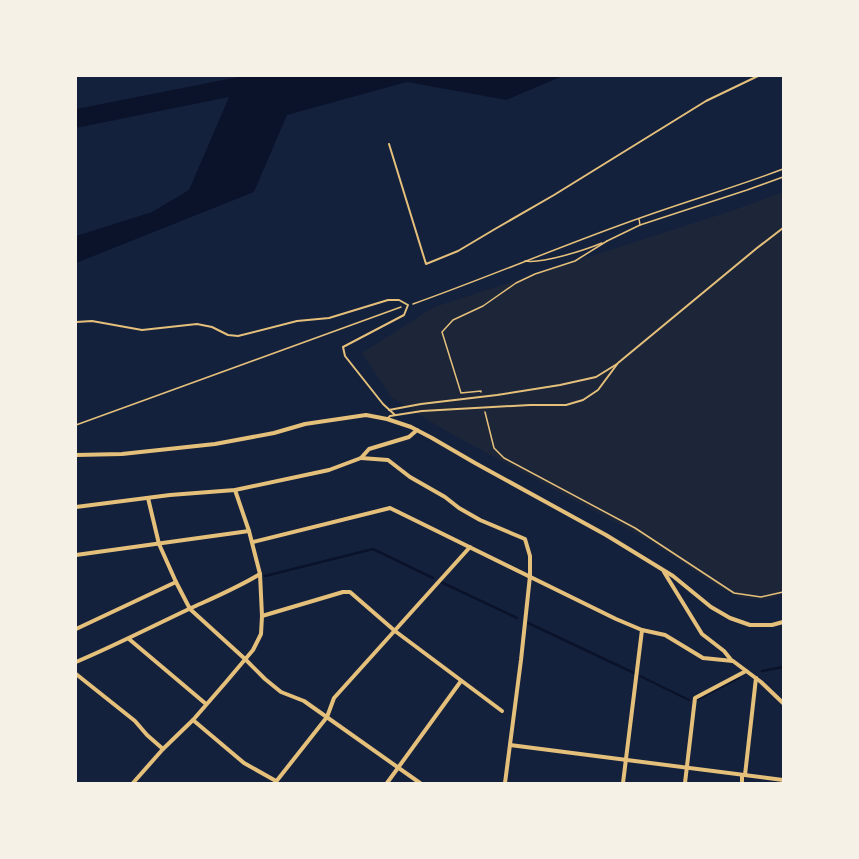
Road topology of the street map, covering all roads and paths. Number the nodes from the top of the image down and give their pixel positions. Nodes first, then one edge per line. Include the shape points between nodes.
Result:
1 (758, 76) edge
2 (389, 144) dead end
3 (783, 169) edge
4 (783, 177) edge
5 (639, 218) junction
6 (640, 225) junction
7 (783, 228) edge
8 (607, 241) junction
9 (525, 261) junction
10 (408, 305) junction
11 (76, 322) edge
12 (618, 363) junction
13 (481, 391) dead end
14 (484, 408) junction
15 (389, 410) junction
16 (395, 415) junction
17 (387, 419) junction
18 (76, 425) edge
19 (417, 430) junction
20 (76, 455) edge
21 (361, 458) junction
22 (235, 490) junction
23 (148, 498) junction
24 (76, 507) edge
25 (249, 531) junction
26 (253, 542) junction
27 (159, 544) junction
28 (470, 547) junction
29 (76, 555) edge
30 (663, 570) junction
31 (260, 574) junction
32 (530, 576) junction
33 (176, 582) junction
34 (783, 592) edge
35 (190, 609) junction
36 (262, 616) junction
37 (783, 622) edge
38 (76, 629) edge
39 (642, 630) junction
40 (395, 632) junction
41 (129, 639) junction
42 (246, 659) junction
43 (733, 661) junction
44 (76, 662) edge
45 (746, 671) junction
46 (76, 674) edge
47 (756, 678) junction
48 (461, 681) junction
49 (783, 703) edge
50 (206, 704) junction
51 (502, 711) dead end
52 (327, 717) junction
53 (193, 720) junction
54 (510, 745) junction
55 (163, 750) junction
56 (626, 759) junction
57 (686, 767) junction
58 (399, 768) junction
59 (744, 775) junction
60 (783, 780) edge
61 (276, 782) edge
62 (133, 783) edge
63 (387, 783) edge
64 (420, 783) edge
65 (505, 783) edge
66 (623, 783) edge
67 (685, 783) edge
68 (742, 783) edge

1 - 2 lane via 706,101 458,251 426,264
3 - 5 path
4 - 6 path
5 - 6 path
5 - 9 path
6 - 8 path
7 - 12 lane
8 - 9 path via 579,252 532,262
8 - 13 path via 575,261 516,283 483,306 446,326 442,332 461,393
9 - 10 path via 462,287
10 - 11 lane via 399,300 388,300 329,318 297,321 238,336 197,324 142,330 92,321
10 - 15 lane via 404,316 343,348 345,356
10 - 18 path
12 - 14 lane via 598,390 583,400 566,405
12 - 15 lane via 596,377 560,385
14 - 16 lane
14 - 34 path via 494,448 504,458 635,528 734,593 761,598
15 - 16 lane
16 - 17 lane
17 - 19 street
17 - 20 street via 359,416 305,424 274,433 215,444 122,454
19 - 21 street via 409,436 369,449
19 - 30 street via 606,535
21 - 22 street via 329,470
21 - 32 street via 388,460 459,508 526,540 530,556
22 - 23 street
22 - 25 street
23 - 24 street
23 - 27 street
25 - 26 street
25 - 27 street
26 - 28 street via 390,508
26 - 31 street
27 - 29 street
27 - 33 street
28 - 32 street
28 - 40 street
30 - 37 street via 711,607 730,618 750,625
30 - 43 street via 702,634
31 - 35 street via 235,589
31 - 36 street
32 - 39 street
32 - 54 street
33 - 35 street
33 - 38 street
35 - 41 street
35 - 42 street
36 - 40 street via 350,592
36 - 42 street via 261,634
39 - 43 street via 665,635 704,658
39 - 56 street
40 - 48 street
40 - 52 street via 334,698
41 - 44 street
41 - 50 street
42 - 50 street
42 - 52 street via 265,680 282,692 304,700
43 - 45 street
45 - 47 street
45 - 57 street via 695,698
46 - 55 street via 135,721
47 - 49 street
47 - 59 street
48 - 51 street
48 - 58 street
50 - 53 street
52 - 58 street
52 - 61 street
53 - 55 street
53 - 61 street via 244,763
54 - 56 street
54 - 65 street
55 - 62 street
56 - 57 street
56 - 66 street
57 - 59 street
57 - 67 street
58 - 63 street
58 - 64 street
59 - 60 street
59 - 68 street

